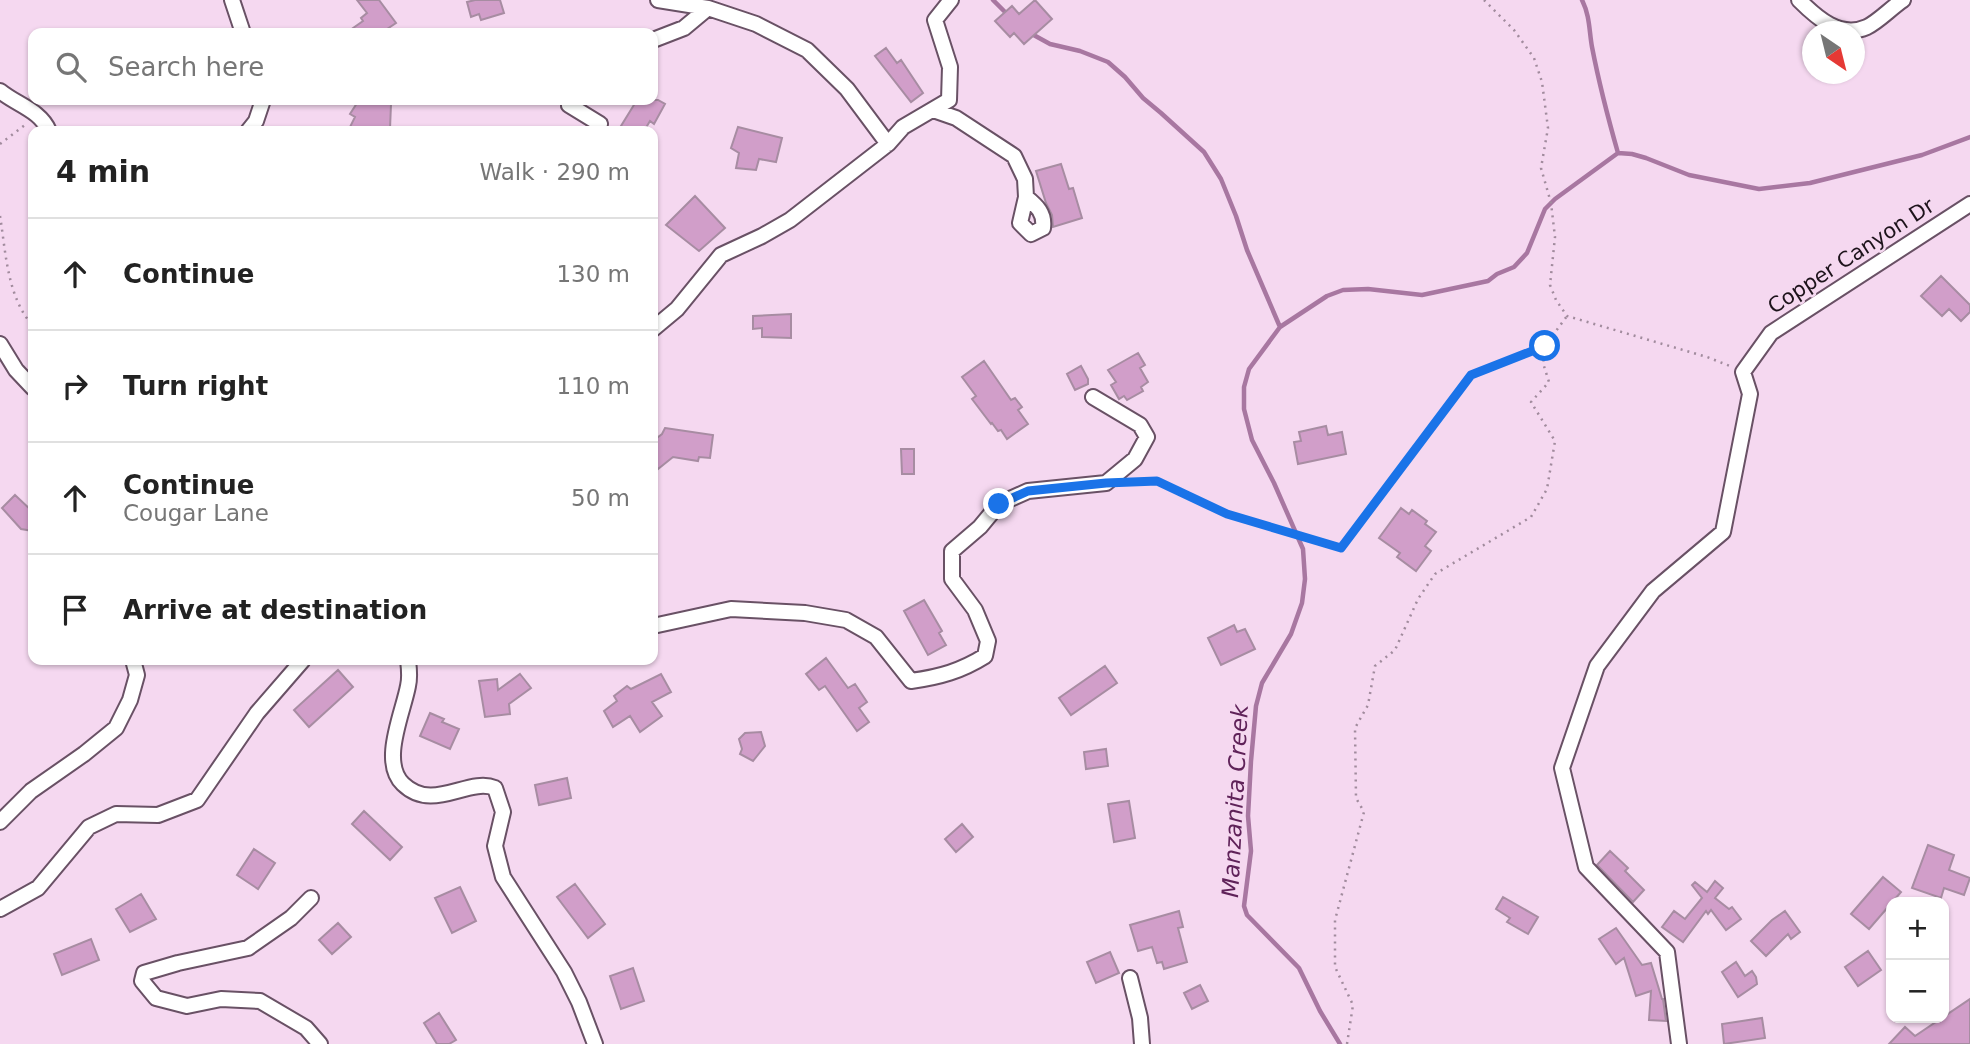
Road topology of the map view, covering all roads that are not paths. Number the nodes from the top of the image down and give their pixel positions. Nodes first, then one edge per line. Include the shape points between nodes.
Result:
1 (232, 0) edge
2 (658, 0) edge
3 (951, 0) edge
4 (1800, 0) edge
5 (1903, 0) edge
6 (708, 8) junction
7 (241, 28) edge
8 (658, 38) edge
9 (0, 91) edge
10 (261, 105) edge
11 (569, 105) edge
12 (933, 110) junction
13 (600, 124) dead end
14 (46, 126) edge
15 (252, 126) edge
16 (888, 144) junction
17 (1026, 197) dead end
18 (1970, 204) edge
19 (658, 324) edge
20 (0, 344) edge
21 (28, 383) edge
22 (1093, 397) dead end
23 (658, 625) edge
24 (134, 665) edge
25 (299, 665) edge
26 (408, 665) edge
27 (0, 822) edge
28 (311, 898) dead end
29 (0, 909) edge
30 (1130, 978) dead end
31 (320, 1044) edge
32 (595, 1044) edge
33 (1142, 1044) edge
34 (1679, 1044) edge

1 - 7 street
2 - 6 street
3 - 12 street via 935,20 950,67 949,100
4 - 5 street via 1817,18 1845,31 1866,27
6 - 8 street via 684,28
6 - 16 street via 756,24 807,50 847,89
9 - 14 street via 39,115
10 - 15 street
11 - 13 street
12 - 16 street via 903,127
12 - 17 street via 956,118 1014,156 1025,179
16 - 19 street via 790,220 721,255 677,309
18 - 34 street, Copper Canyon Dr via 1771,333 1743,372 1751,394 1723,532 1653,591 1597,666 1562,768 1586,867 1667,952
20 - 21 street
22 - 23 street via 1140,425 1147,438 1135,459 1106,483 1018,495 999,504 952,551 952,579 975,610 988,641 985,656 966,668 911,681 876,637 846,620 805,613 731,609
24 - 27 street via 137,676 116,728 31,792
25 - 29 street via 257,713 197,800 158,815 116,814 89,827 38,888
26 - 32 street via 409,685 393,760 401,782 414,792 439,796 487,785 495,788 503,812 495,846 503,877 564,972
28 - 31 street via 248,948 144,973 142,981 156,998 187,1006 222,999 260,1001 306,1028
30 - 33 street

